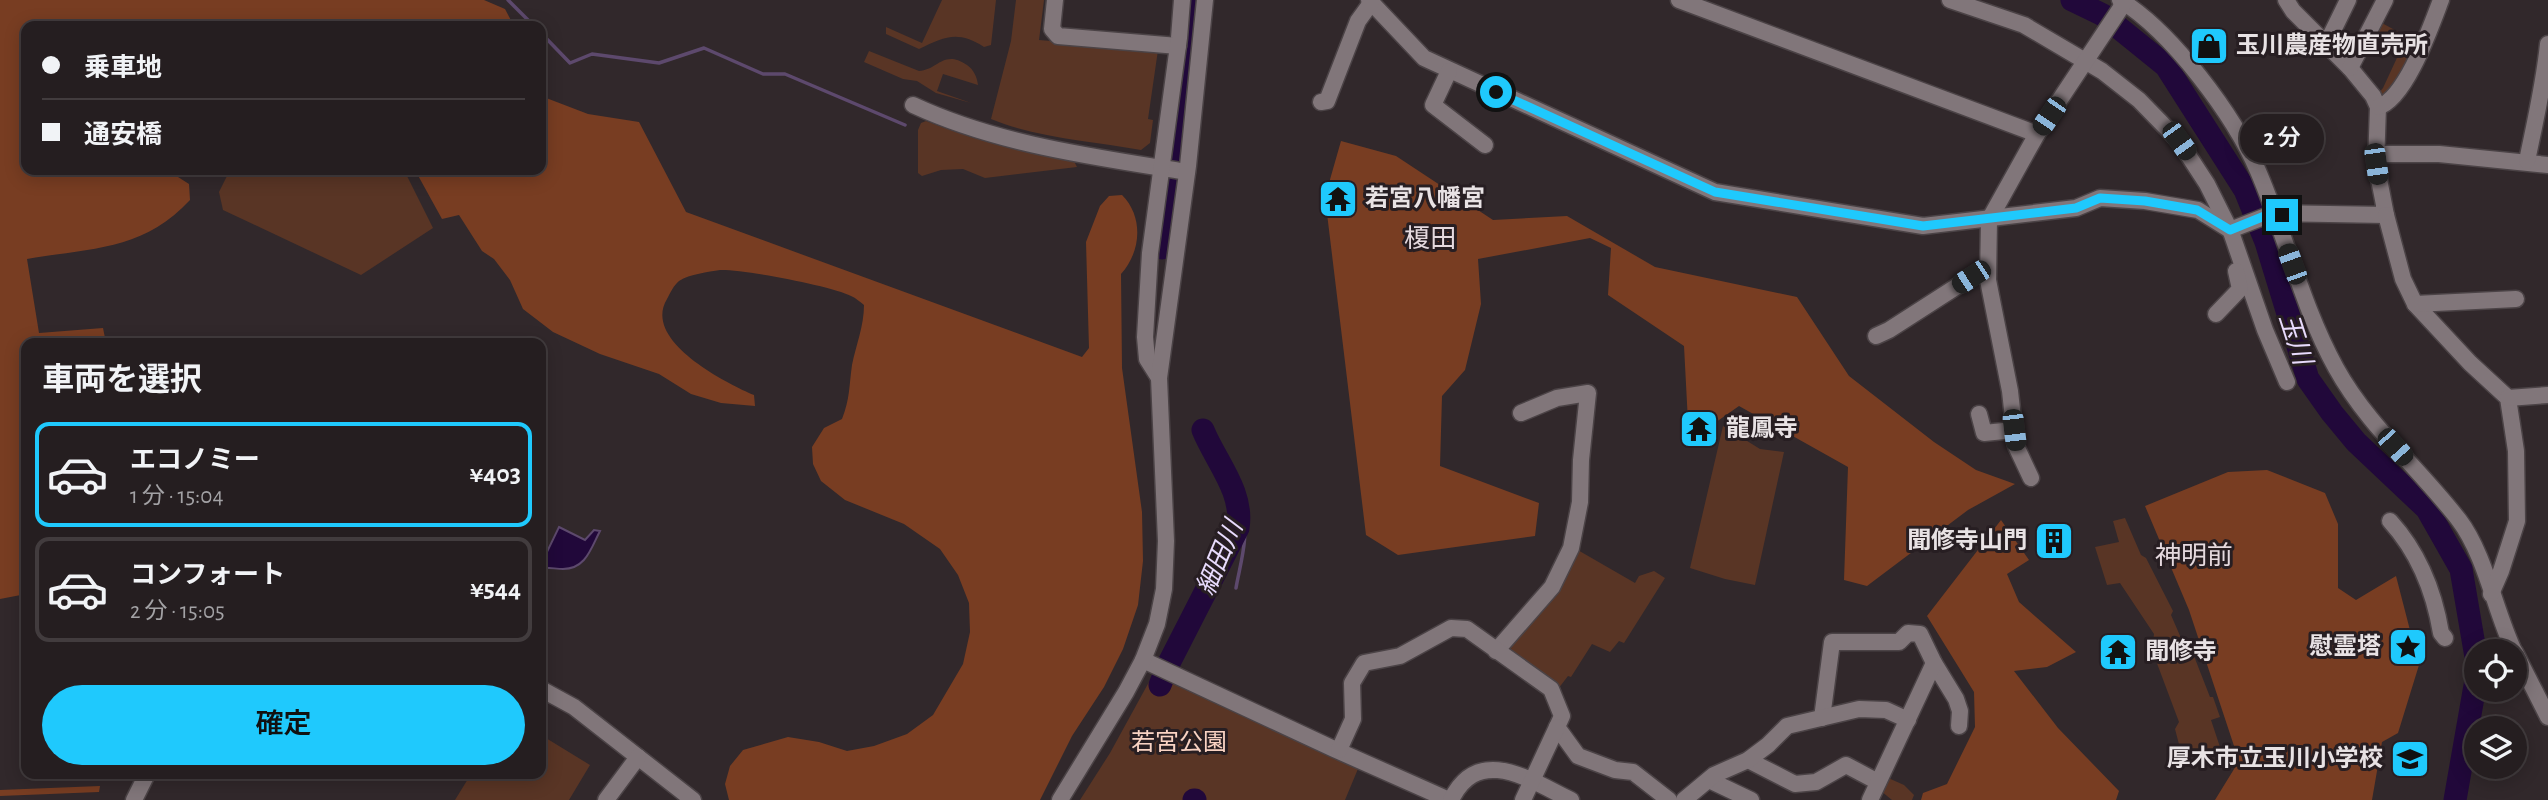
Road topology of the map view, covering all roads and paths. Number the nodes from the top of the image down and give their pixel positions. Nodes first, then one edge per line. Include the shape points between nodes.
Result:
1 (1055, 0) edge
2 (1182, 0) edge
3 (1205, 0) edge
4 (1679, 0) edge
5 (1951, 0) edge
6 (2286, 0) edge
7 (2348, 0) edge
8 (2385, 0) edge
9 (2441, 0) edge
10 (1370, 1) edge
11 (2123, 3) edge
12 (1188, 40) junction
13 (2548, 44) edge
14 (2326, 45) junction
15 (2087, 59) junction
16 (2350, 68) junction
17 (1449, 71) junction
18 (1321, 102) dead end
19 (914, 105) dead end
20 (2378, 107) junction
21 (2037, 134) junction
22 (1485, 145) dead end
23 (2376, 154) junction
24 (2527, 161) junction
25 (2548, 165) edge
26 (1174, 170) junction
27 (2270, 214) junction
28 (2386, 215) junction
29 (1989, 220) junction
30 (2232, 229) junction
31 (1987, 267) junction
32 (2516, 299) dead end
33 (2415, 304) junction
34 (2216, 314) dead end
35 (1877, 336) dead end
36 (1159, 378) junction
37 (2287, 382) dead end
38 (2548, 395) edge
39 (2508, 398) junction
40 (1521, 413) dead end
41 (1979, 414) dead end
42 (2014, 430) junction
43 (2031, 478) dead end
44 (2390, 521) dead end
45 (2491, 594) junction
46 (2445, 638) dead end
47 (2510, 639) edge
48 (1496, 651) junction
49 (1143, 660) junction
50 (1934, 663) junction
51 (2527, 675) edge
52 (546, 692) edge
53 (2548, 717) edge
54 (1822, 718) junction
55 (1908, 720) junction
56 (1959, 726) dead end
57 (1558, 727) junction
58 (1339, 750) junction
59 (638, 757) junction
60 (1748, 760) junction
61 (144, 779) edge
62 (1709, 780) junction
63 (1532, 782) junction
64 (1878, 782) junction
65 (134, 800) edge
66 (606, 800) edge
67 (693, 800) edge
68 (1060, 800) edge
69 (1450, 800) edge
70 (1523, 800) edge
71 (1571, 800) edge
72 (1668, 800) edge
73 (1684, 800) edge
74 (1751, 800) edge
75 (1870, 800) edge

1 - 12 street via 1052,29 1058,36
2 - 12 street
3 - 12 street
4 - 21 street
5 - 15 street via 2024,25
6 - 14 street
7 - 14 street
8 - 16 street
9 - 20 street via 2397,93
10 - 17 street via 1424,58
10 - 18 street via 1327,101
11 - 15 street
11 - 27 street via 2174,46 2221,107 2258,169
12 - 26 street
12 - 26 street
13 - 24 street
14 - 16 street
15 - 21 street
15 - 30 street via 2132,94 2179,141
16 - 20 street
17 - 22 street via 1433,105
17 - 29 street via 1715,192 1915,226
19 - 26 street via 978,131
20 - 23 street
21 - 29 street
23 - 24 street
23 - 28 street
24 - 25 street
26 - 36 street
26 - 36 street via 1150,253 1145,337 1147,359
27 - 28 street
27 - 30 street
27 - 45 street via 2337,370 2377,427 2460,521
28 - 33 street via 2403,279
29 - 30 street via 2076,208 2100,198 2187,207
29 - 31 street
30 - 34 street via 2225,236 2241,285
30 - 37 street
31 - 35 street
31 - 42 street
32 - 33 street
33 - 39 street
36 - 49 street via 1167,541 1164,589
38 - 39 street
39 - 45 street via 2516,451 2517,521
40 - 48 street via 1557,398 1588,393 1580,502 1571,548 1552,587
41 - 42 street via 1985,437
42 - 43 street
44 - 46 street via 2414,552
45 - 47 street
48 - 57 street via 1551,689 1562,716
48 - 58 street via 1467,629 1451,628 1400,656 1364,663 1352,683 1353,719
49 - 58 street
49 - 68 street
50 - 54 street via 1920,634 1908,633 1899,642 1832,642
50 - 55 street
50 - 56 street via 1956,699
51 - 53 street
52 - 59 street via 575,707
54 - 55 street via 1859,709 1886,710
54 - 60 street via 1787,726
55 - 64 street
57 - 63 street
57 - 72 street via 1578,756 1633,772
58 - 69 street
59 - 66 street
59 - 67 street
60 - 62 street
60 - 64 street via 1795,784 1816,782 1846,765
61 - 65 street
62 - 73 street
62 - 74 street
63 - 69 street via 1510,772 1484,770 1463,781
63 - 70 street
63 - 71 street
64 - 75 street

